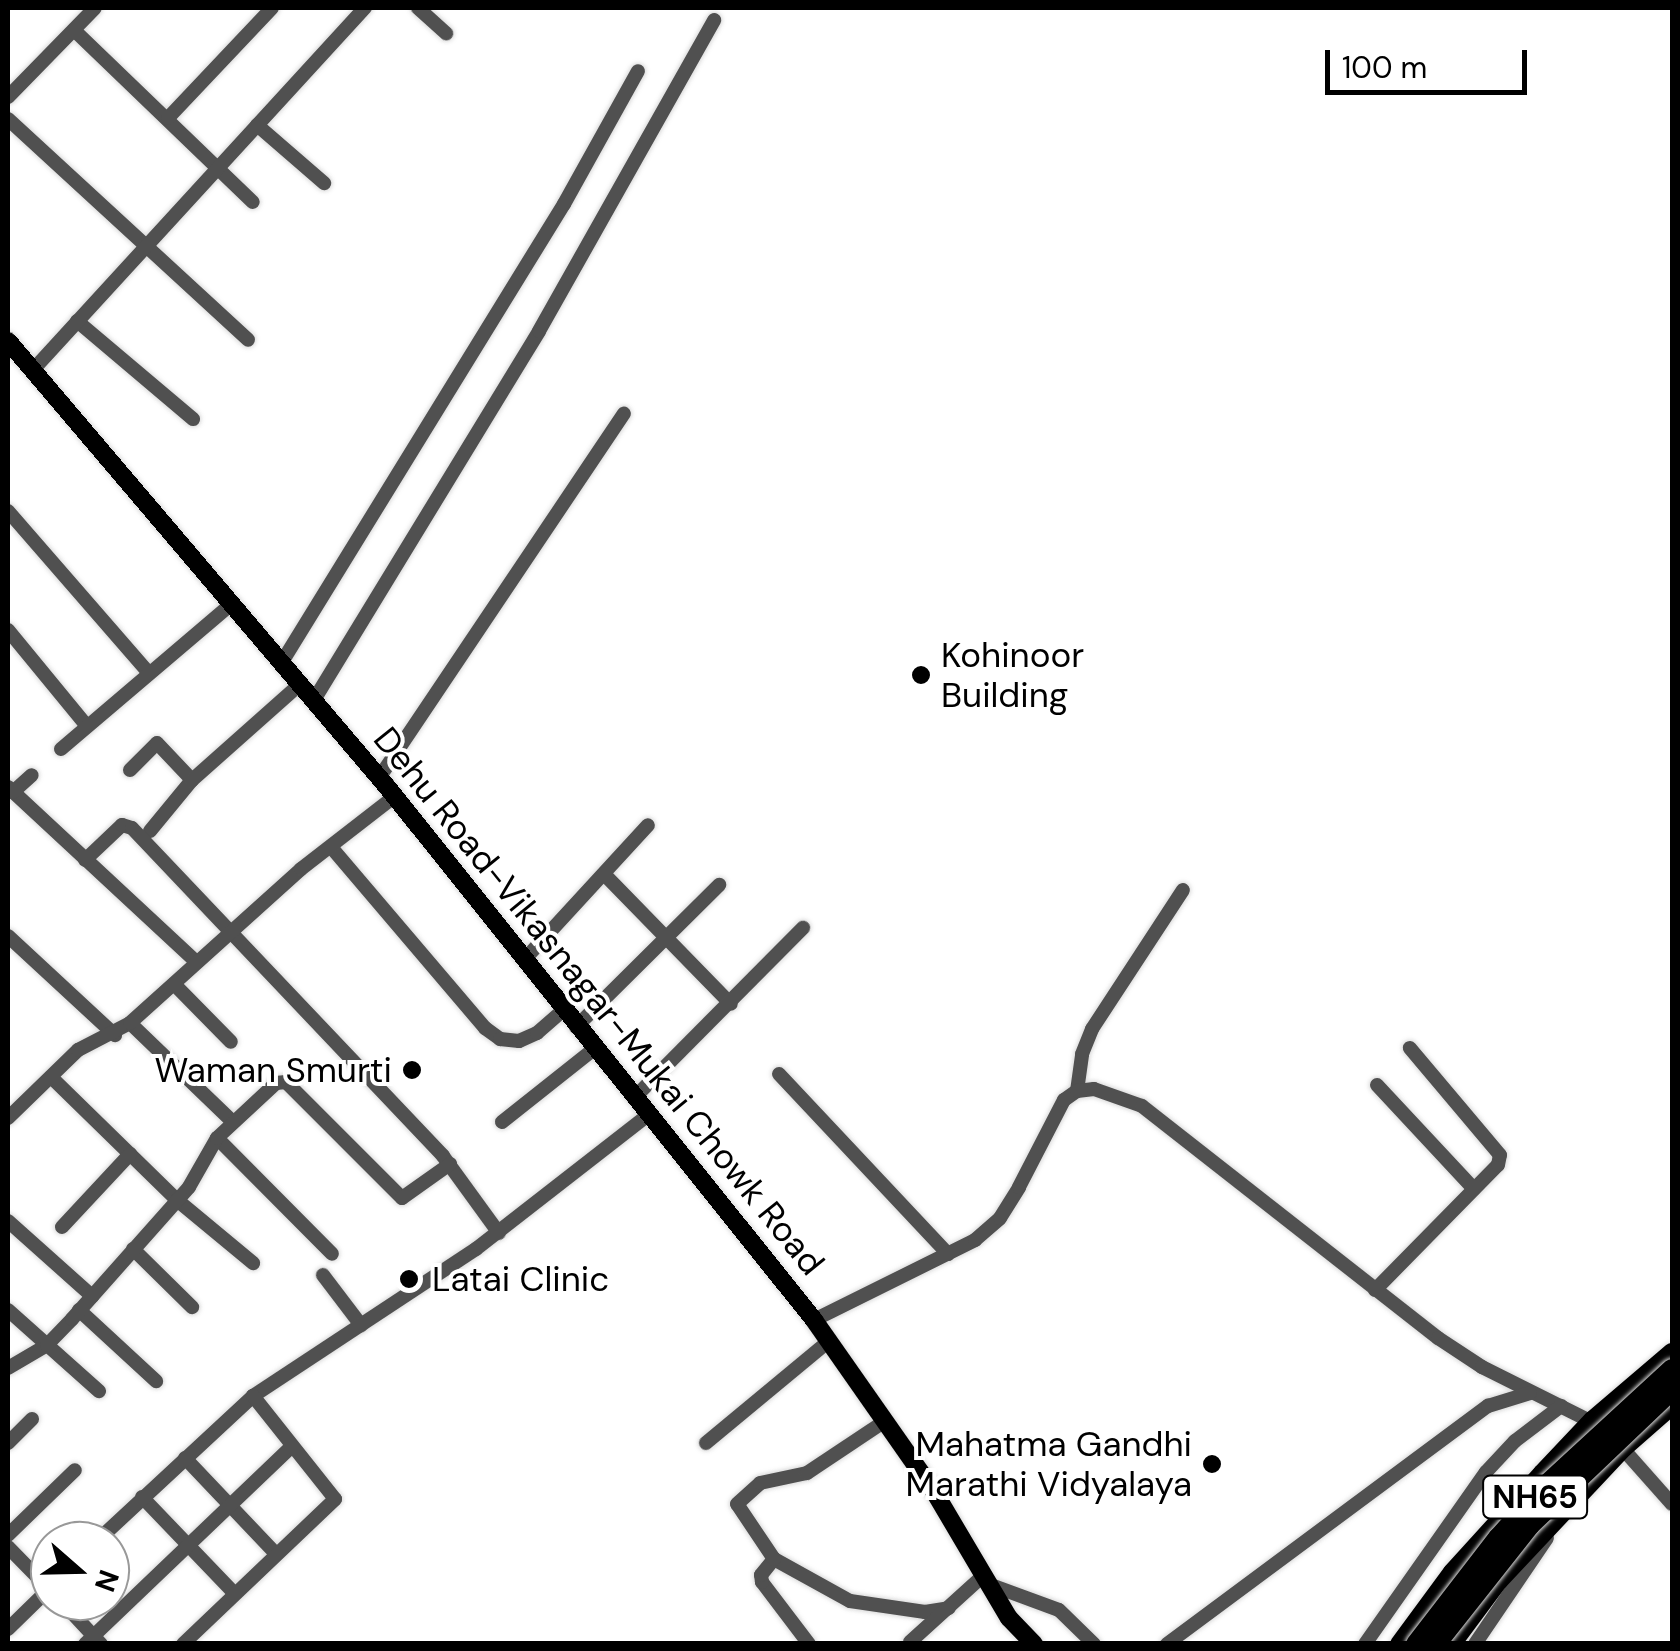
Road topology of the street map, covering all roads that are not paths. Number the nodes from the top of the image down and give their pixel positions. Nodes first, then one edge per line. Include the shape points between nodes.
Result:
1 (95, 8) edge
2 (272, 8) edge
3 (365, 8) edge
4 (418, 8) edge
5 (714, 20) dead end
6 (74, 30) junction
7 (446, 34) dead end
8 (638, 71) dead end
9 (8, 97) edge
10 (168, 118) junction
11 (8, 119) edge
12 (257, 125) junction
13 (218, 167) junction
14 (324, 183) dead end
15 (253, 202) dead end
16 (144, 246) junction
17 (76, 321) junction
18 (248, 340) dead end
19 (8, 341) edge
20 (32, 371) junction
21 (624, 414) dead end
22 (193, 419) dead end
23 (8, 511) edge
24 (230, 605) junction
25 (8, 630) edge
26 (282, 662) junction
27 (148, 672) junction
28 (300, 684) junction
29 (314, 700) junction
30 (86, 725) junction
31 (60, 750) dead end
32 (130, 770) dead end
33 (32, 775) dead end
34 (380, 778) junction
35 (192, 780) junction
36 (10, 789) edge
37 (395, 796) junction
38 (648, 825) dead end
39 (150, 831) dead end
40 (331, 847) junction
41 (85, 860) junction
42 (605, 875) junction
43 (719, 885) dead end
44 (1183, 890) dead end
45 (803, 928) dead end
46 (230, 932) junction
47 (8, 936) edge
48 (667, 939) junction
49 (524, 960) junction
50 (196, 962) junction
51 (174, 984) junction
52 (731, 1004) junction
53 (563, 1010) junction
54 (130, 1023) junction
55 (576, 1028) junction
56 (115, 1035) junction
57 (230, 1042) dead end
58 (1410, 1048) dead end
59 (594, 1049) junction
60 (779, 1074) dead end
61 (51, 1077) junction
62 (1377, 1084) dead end
63 (1077, 1091) junction
64 (634, 1098) junction
65 (648, 1114) junction
66 (8, 1118) edge
67 (232, 1122) junction
68 (502, 1122) dead end
69 (217, 1138) junction
70 (130, 1154) junction
71 (450, 1164) junction
72 (1474, 1188) junction
73 (177, 1200) junction
74 (8, 1222) edge
75 (62, 1227) dead end
76 (499, 1233) junction
77 (133, 1249) junction
78 (332, 1254) dead end
79 (948, 1254) junction
80 (253, 1263) dead end
81 (323, 1276) dead end
82 (1375, 1290) junction
83 (92, 1296) junction
84 (192, 1306) dead end
85 (8, 1310) edge
86 (79, 1310) junction
87 (814, 1320) junction
88 (361, 1325) junction
89 (829, 1341) junction
90 (47, 1344) junction
91 (1672, 1352) edge
92 (8, 1368) edge
93 (1672, 1369) edge
94 (156, 1381) dead end
95 (1672, 1390) edge
96 (98, 1391) dead end
97 (1531, 1393) junction
98 (253, 1396) junction
99 (1560, 1406) junction
100 (1672, 1406) edge
101 (32, 1419) dead end
102 (1592, 1420) junction
103 (885, 1422) junction
104 (8, 1443) edge
105 (706, 1443) dead end
106 (292, 1446) junction
107 (1624, 1448) junction
108 (185, 1458) junction
109 (75, 1470) dead end
110 (142, 1497) junction
111 (1672, 1504) edge
112 (229, 1506) junction
113 (1564, 1512) junction
114 (117, 1521) edge
115 (8, 1536) edge
116 (190, 1546) junction
117 (8, 1547) edge
118 (275, 1554) junction
119 (774, 1559) junction
120 (30, 1569) edge
121 (988, 1580) junction
122 (234, 1594) junction
123 (30, 1608) edge
124 (948, 1608) junction
125 (77, 1621) edge
126 (8, 1629) edge
127 (93, 1641) edge
128 (910, 1642) edge
129 (182, 1644) edge
130 (809, 1644) edge
131 (1034, 1644) edge
132 (1094, 1644) edge
133 (1167, 1644) edge
134 (1365, 1644) edge
135 (1399, 1644) edge
136 (1416, 1644) edge
137 (1436, 1644) edge
138 (1452, 1644) edge
139 (1475, 1644) edge

1 - 6 street
2 - 10 street
3 - 12 street
4 - 7 street
5 - 29 street via 539,331
6 - 9 street
6 - 10 street
8 - 26 street
10 - 13 street
11 - 16 street
12 - 13 street
12 - 14 street
13 - 15 street
13 - 16 street
16 - 17 street
16 - 18 street
17 - 20 street
17 - 22 street
19 - 20 main road, Dehu Road-Vikasnagar-Mukai Chowk Road
20 - 24 main road, Dehu Road-Vikasnagar-Mukai Chowk Road
21 - 34 street
23 - 27 street
24 - 26 main road, Dehu Road-Vikasnagar-Mukai Chowk Road
24 - 27 street
25 - 30 street
26 - 28 main road, Dehu Road-Vikasnagar-Mukai Chowk Road
27 - 30 street
28 - 29 main road, Dehu Road-Vikasnagar-Mukai Chowk Road
28 - 35 street
29 - 34 main road, Dehu Road-Vikasnagar-Mukai Chowk Road
30 - 31 street
32 - 35 street via 157,743
33 - 36 street
34 - 37 main road, Dehu Road-Vikasnagar-Mukai Chowk Road
35 - 39 street
36 - 41 street
37 - 40 street
37 - 49 main road, Dehu Road-Vikasnagar-Mukai Chowk Road
38 - 42 street
40 - 46 street
40 - 53 street via 500,1039 519,1041 537,1033
41 - 46 street via 127,826
41 - 50 street
42 - 48 street
42 - 49 street
43 - 48 street
44 - 63 street via 1092,1029
45 - 52 street
46 - 50 street
46 - 71 street
47 - 56 street
48 - 52 street
48 - 55 street
49 - 53 main road, Dehu Road-Vikasnagar-Mukai Chowk Road
50 - 51 street
51 - 54 street
51 - 57 street
52 - 64 street
53 - 55 main road, Dehu Road-Vikasnagar-Mukai Chowk Road
54 - 56 street
54 - 67 street
55 - 59 main road, Dehu Road-Vikasnagar-Mukai Chowk Road
56 - 61 street via 78,1050
58 - 72 street via 1500,1155
59 - 64 main road, Dehu Road-Vikasnagar-Mukai Chowk Road
59 - 68 street
60 - 79 street
61 - 66 street
61 - 70 street
62 - 72 street
63 - 79 street, Dehu Road-Vikasnagar-Mukai Chowk Road via 1064,1100 1000,1218
63 - 82 street via 1094,1089 1142,1106
64 - 65 main road, Dehu Road-Vikasnagar-Mukai Chowk Road
65 - 76 street
65 - 87 main road, Dehu Road-Vikasnagar-Mukai Chowk Road
67 - 69 street
67 - 71 street via 276,1083 286,1082 402,1198
69 - 73 street
69 - 78 street
70 - 73 street
70 - 75 street
71 - 76 street
72 - 82 street
73 - 77 street
73 - 80 street
74 - 83 street
76 - 88 street
77 - 83 street
77 - 84 street
79 - 87 street, Dehu Road-Vikasnagar-Mukai Chowk Road
81 - 88 street
82 - 97 street via 1438,1338
83 - 86 street
85 - 90 street
86 - 90 street
86 - 94 street
87 - 89 main road
88 - 98 street
89 - 103 main road
89 - 105 street
90 - 92 street
90 - 96 street
91 - 102 main road
93 - 136 highway, NH65, bridge via 1547,1484
95 - 137 highway, NH65, bridge via 1530,1525
97 - 99 street
97 - 133 street via 1488,1406
98 - 106 street
98 - 108 street
99 - 102 street
99 - 134 street via 1486,1472
100 - 107 main road
101 - 104 street
102 - 107 street
102 - 135 main road via 1452,1572
103 - 119 street via 807,1473 760,1483 736,1504
103 - 121 main road
106 - 112 street
106 - 118 street via 335,1499
107 - 111 street
107 - 113 main road
108 - 110 street
108 - 112 street
109 - 115 street
110 - 114 street
110 - 116 street
112 - 116 street
112 - 118 street
113 - 138 main road
113 - 139 street
116 - 122 street
116 - 127 street
117 - 120 street
118 - 122 street
119 - 124 street via 850,1601 926,1612
119 - 130 street via 762,1582
121 - 124 street
121 - 131 main road via 1009,1618
121 - 132 street via 1058,1610
122 - 129 street
123 - 126 street
124 - 128 street
125 - 127 street

